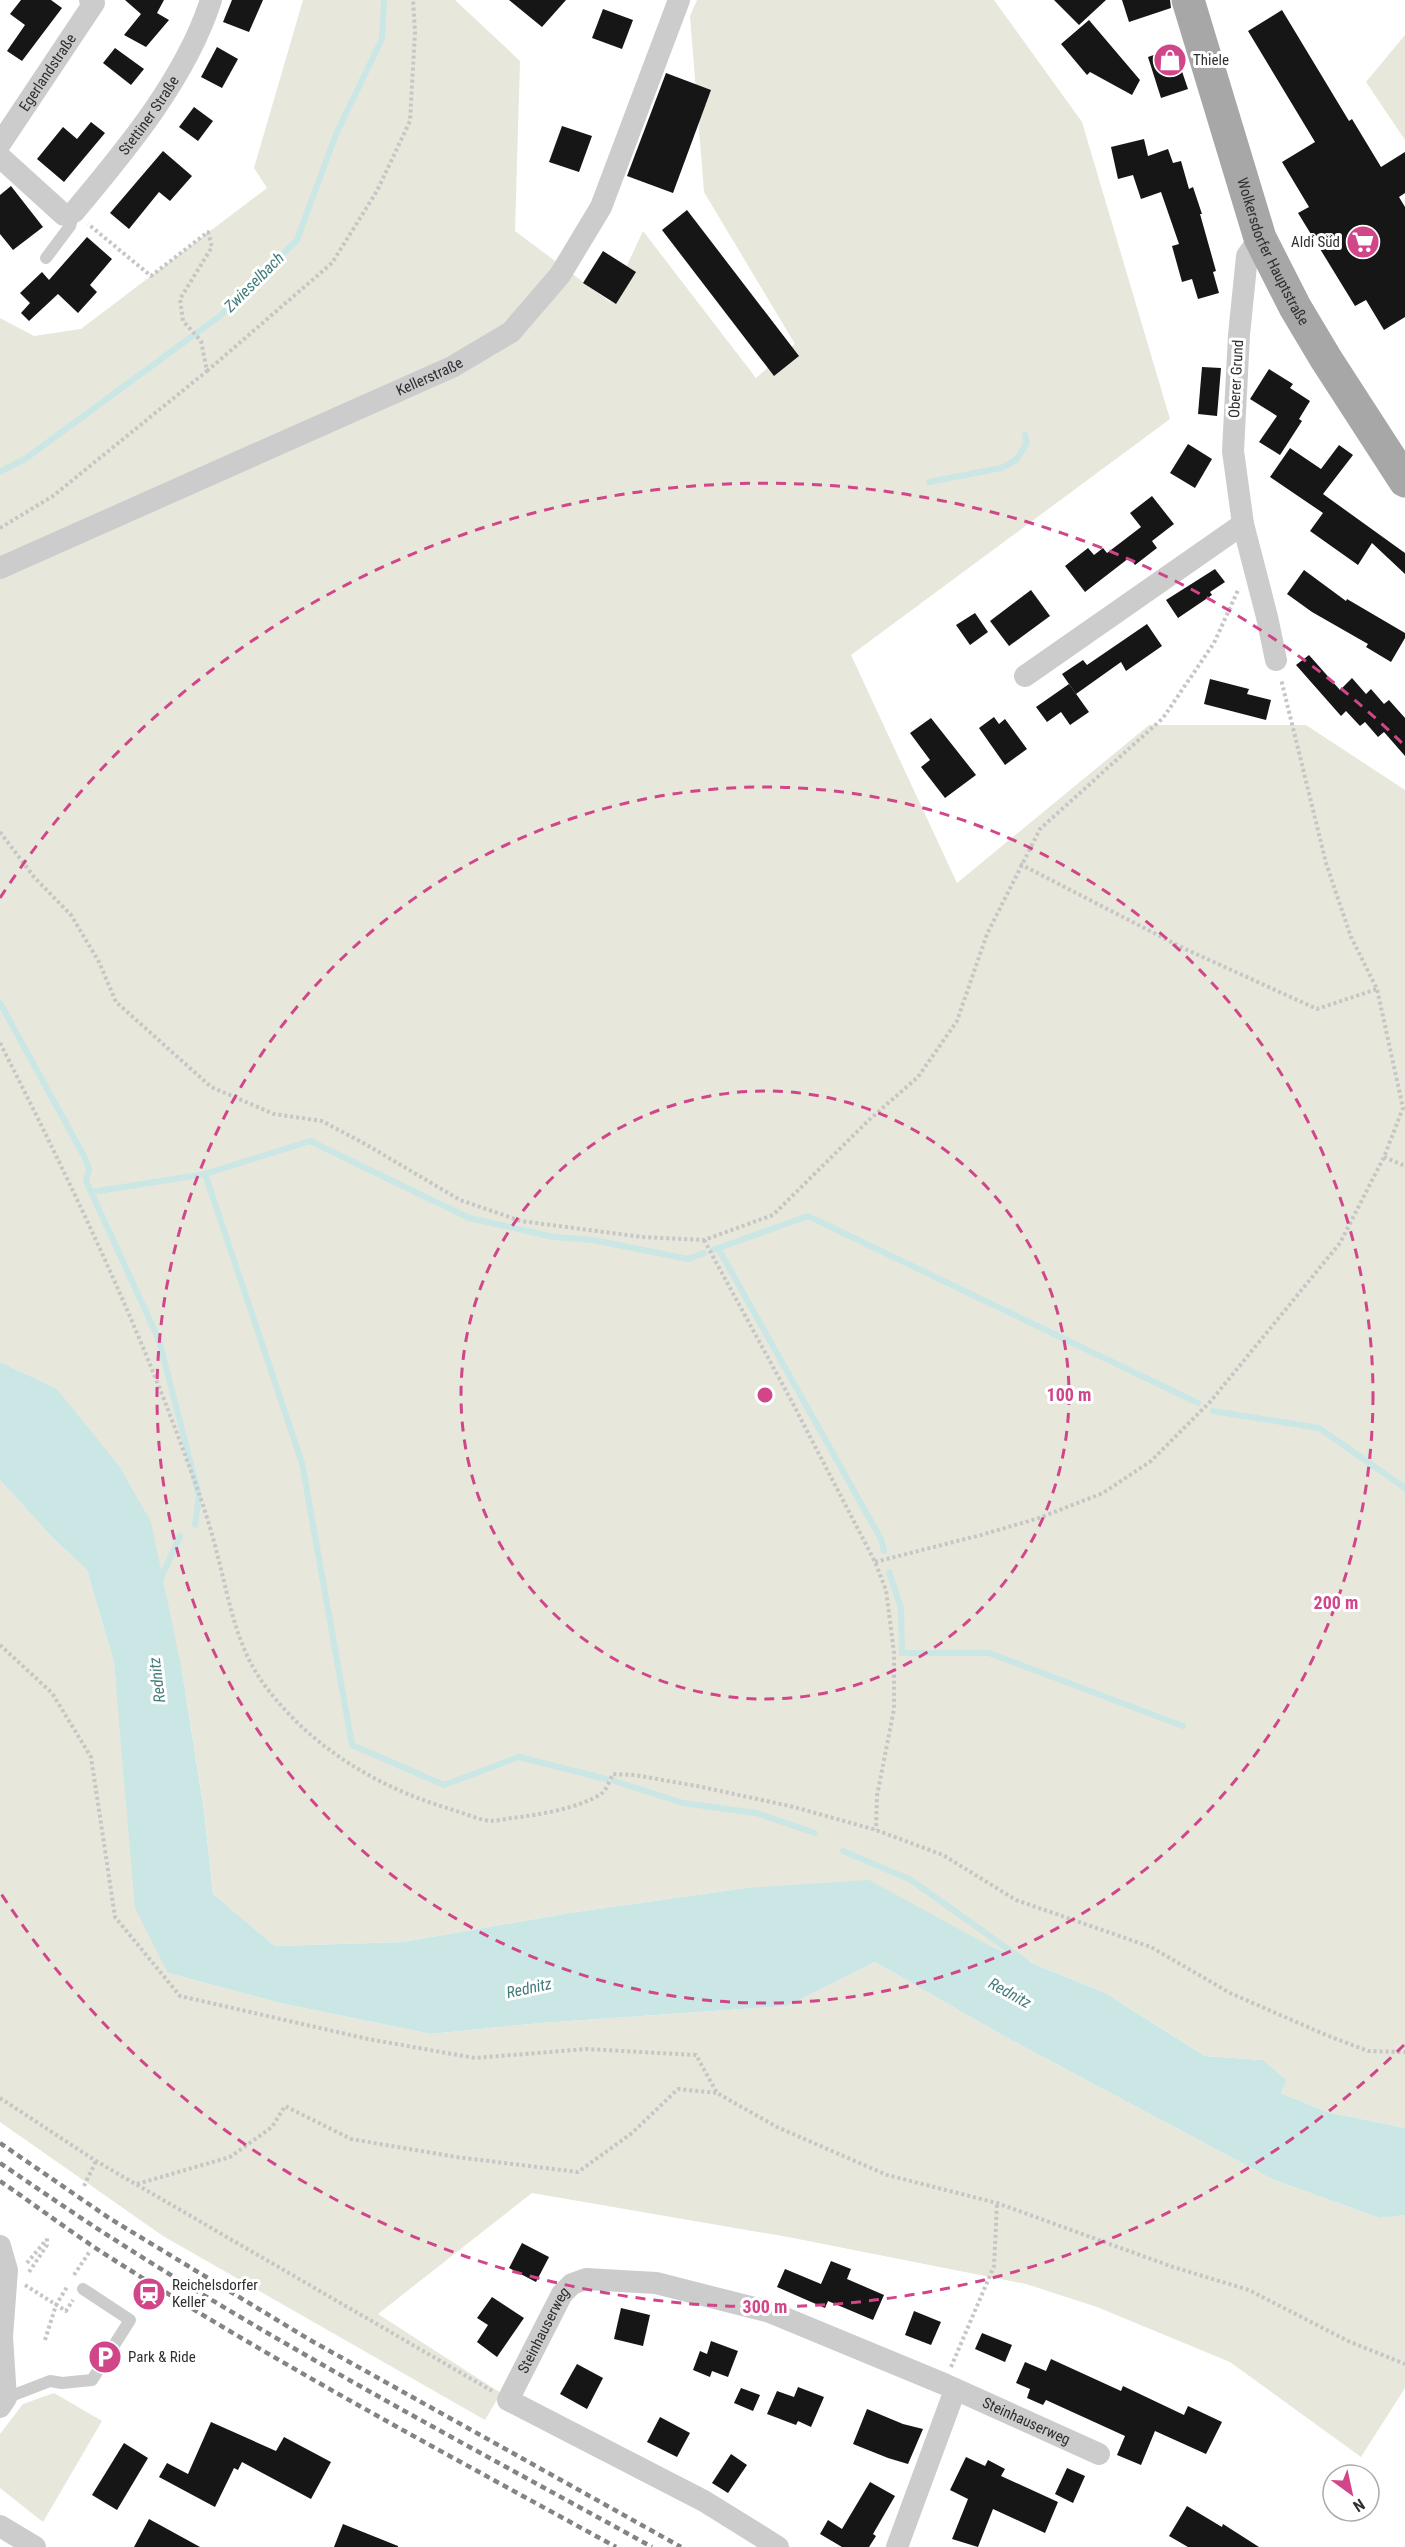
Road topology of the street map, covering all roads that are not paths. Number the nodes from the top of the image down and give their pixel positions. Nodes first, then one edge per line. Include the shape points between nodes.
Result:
1 (211, 0) edge
2 (679, 0) edge
3 (1188, 0) edge
4 (92, 1) edge
5 (0, 144) edge
6 (0, 157) edge
7 (69, 213) junction
8 (1260, 238) junction
9 (46, 258) dead end
10 (1405, 481) edge
11 (1243, 524) junction
12 (0, 568) edge
13 (1276, 660) road end
14 (1025, 676) dead end
15 (0, 2246) edge
16 (82, 2289) dead end
17 (949, 2387) junction
18 (3, 2403) edge
19 (1099, 2454) dead end
20 (0, 2526) edge
21 (35, 2547) edge
22 (778, 2547) edge
23 (897, 2547) edge

1 - 7 street, Stettiner Straße via 168,89 120,157
2 - 12 street, Kellerstraße via 601,207 560,275 511,332 452,367
3 - 8 main road, Wolkersdorfer Hauptstraße
4 - 5 street, Egerlandstraße
6 - 7 street
7 - 9 lane via 70,226
8 - 10 main road, Wolkersdorfer Hauptstraße via 1326,359
8 - 11 street, Oberer Grund via 1247,256 1239,335 1233,451
11 - 13 street, Oberer Grund
11 - 14 street
15 - 18 street via 7,2270
16 - 18 lane via 130,2320 92,2380 50,2381
17 - 19 street, Steinhauserweg
17 - 22 street, Steinhauserweg via 770,2312 656,2283 586,2279 572,2284 562,2294 508,2400 704,2501
17 - 23 street
20 - 21 street

